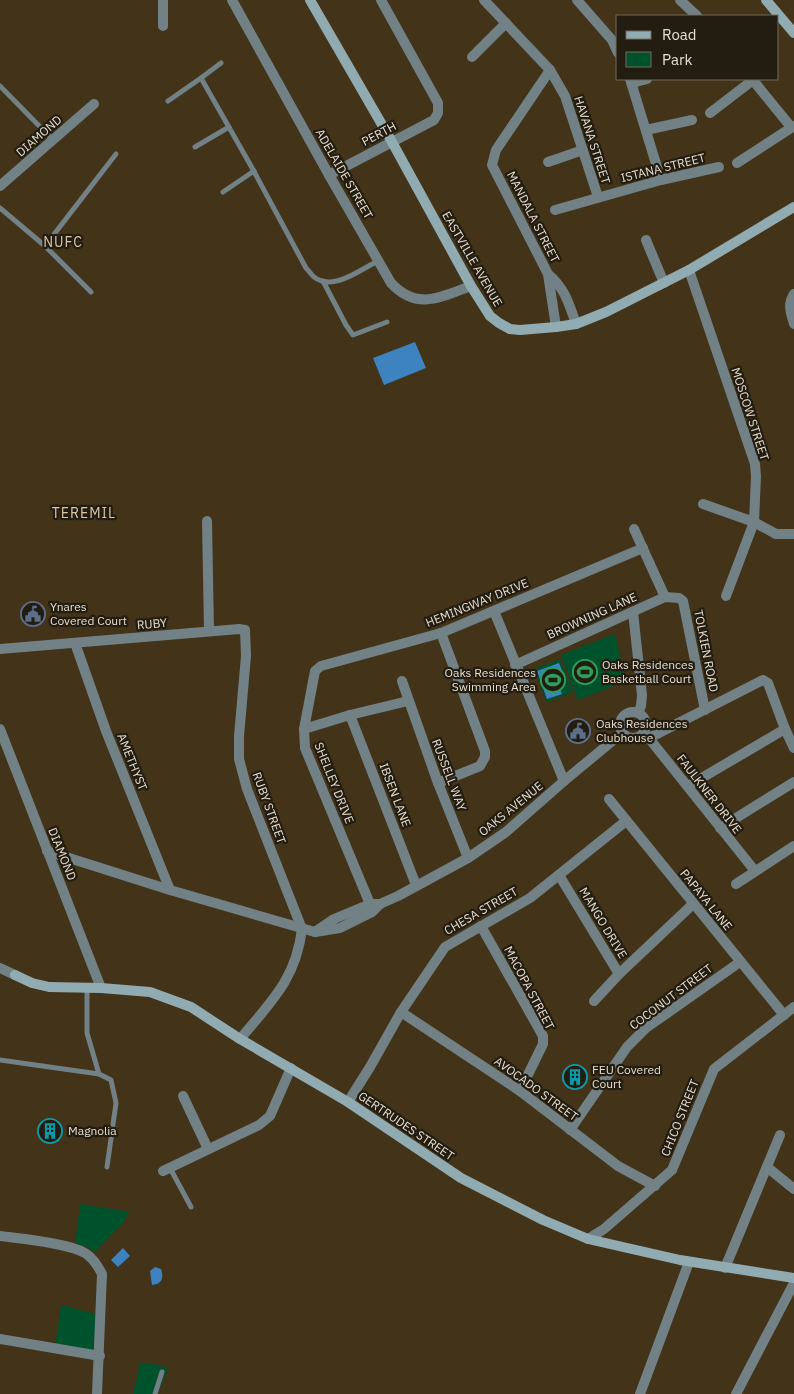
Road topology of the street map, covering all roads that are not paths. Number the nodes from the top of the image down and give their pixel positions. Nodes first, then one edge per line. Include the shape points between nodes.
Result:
1 (164, 0) edge
2 (232, 0) edge
3 (310, 0) edge
4 (381, 0) edge
5 (484, 0) edge
6 (578, 0) edge
7 (680, 0) edge
8 (766, 0) edge
9 (696, 15) edge
10 (778, 15) edge
11 (779, 16) edge
12 (506, 23) junction
13 (163, 26) dead end
14 (794, 34) edge
15 (615, 38) edge
16 (472, 57) dead end
17 (220, 63) dead end
18 (550, 70) junction
19 (201, 78) junction
20 (752, 80) edge
21 (754, 80) edge
22 (631, 81) edge
23 (0, 86) edge
24 (168, 101) dead end
25 (94, 104) dead end
26 (710, 114) dead end
27 (692, 120) dead end
28 (229, 127) junction
29 (792, 127) edge
30 (646, 130) junction
31 (52, 140) junction
32 (392, 142) junction
33 (195, 146) dead end
34 (583, 150) junction
35 (116, 154) dead end
36 (548, 162) dead end
37 (737, 163) dead end
38 (719, 167) dead end
39 (254, 171) junction
40 (329, 175) junction
41 (661, 180) junction
42 (0, 186) edge
43 (223, 192) dead end
44 (598, 197) junction
45 (794, 207) edge
46 (0, 208) edge
47 (556, 210) dead end
48 (646, 240) dead end
49 (45, 246) junction
50 (379, 260) junction
51 (689, 270) junction
52 (548, 274) junction
53 (323, 281) junction
54 (664, 283) junction
55 (471, 286) junction
56 (91, 292) dead end
57 (794, 294) edge
58 (387, 322) dead end
59 (576, 324) junction
60 (794, 324) edge
61 (556, 328) junction
62 (703, 504) dead end
63 (207, 521) dead end
64 (754, 522) junction
65 (634, 529) dead end
66 (794, 534) edge
67 (642, 548) junction
68 (726, 596) dead end
69 (665, 597) junction
70 (681, 598) joint
71 (494, 611) junction
72 (633, 612) junction
73 (246, 630) joint
74 (210, 631) junction
75 (441, 633) junction
76 (75, 643) junction
77 (0, 649) edge
78 (515, 665) junction
79 (317, 668) joint
80 (402, 681) dead end
81 (408, 701) junction
82 (705, 710) junction
83 (638, 713) junction
84 (350, 715) junction
85 (304, 729) junction
86 (785, 729) junction
87 (0, 730) edge
88 (622, 733) junction
89 (647, 735) junction
90 (794, 748) edge
91 (564, 781) junction
92 (794, 782) edge
93 (438, 783) junction
94 (688, 786) junction
95 (609, 799) dead end
96 (626, 821) junction
97 (720, 828) junction
98 (794, 846) edge
99 (47, 851) junction
100 (468, 858) junction
101 (755, 871) junction
102 (559, 875) junction
103 (736, 884) dead end
104 (416, 885) junction
105 (170, 890) junction
106 (375, 904) junction
107 (693, 904) junction
108 (481, 926) junction
109 (302, 929) junction
110 (740, 962) junction
111 (0, 968) edge
112 (619, 974) junction
113 (86, 987) junction
114 (101, 988) junction
115 (594, 1001) dead end
116 (794, 1007) edge
117 (401, 1012) junction
118 (784, 1015) junction
119 (240, 1039) junction
120 (0, 1060) edge
121 (292, 1068) junction
122 (99, 1074) junction
123 (520, 1091) junction
124 (183, 1096) dead end
125 (348, 1102) junction
126 (570, 1130) junction
127 (780, 1135) dead end
128 (208, 1149) junction
129 (107, 1167) dead end
130 (767, 1167) junction
131 (166, 1169) joint
132 (655, 1186) junction
133 (794, 1188) edge
134 (191, 1206) dead end
135 (0, 1236) edge
136 (588, 1239) junction
137 (689, 1262) junction
138 (725, 1268) junction
139 (794, 1278) edge
140 (794, 1283) edge
141 (0, 1339) edge
142 (100, 1356) junction
143 (162, 1372) dead end
144 (97, 1394) edge
145 (155, 1394) edge
146 (640, 1394) edge
147 (736, 1394) edge

1 - 13 street
2 - 40 street, ADELAIDE STREET
3 - 32 street, EASTVILLE AVENUE
4 - 32 street, PERTH via 438,103 434,120
5 - 12 street, HAVANA STREET
6 - 15 street
7 - 9 street
8 - 10 street
11 - 14 street
12 - 16 street
12 - 18 street, HAVANA STREET
17 - 19 lane
18 - 34 street, HAVANA STREET via 565,96
18 - 52 street, MANDALA STREET via 496,150 492,165
19 - 24 lane
19 - 28 lane
20 - 26 street
21 - 29 street
22 - 30 street
23 - 31 lane
25 - 31 street, DIAMOND
27 - 30 street
28 - 33 lane
28 - 39 lane
29 - 37 street
30 - 41 street
31 - 42 street, DIAMOND
32 - 40 street, PERTH
32 - 55 street, EASTVILLE AVENUE
34 - 36 street
34 - 44 street, HAVANA STREET
35 - 49 lane
38 - 41 street, ISTANA STREET
39 - 43 lane
39 - 53 lane via 306,268
40 - 50 street, ADELAIDE STREET
41 - 44 street, ISTANA STREET
44 - 47 street, ISTANA STREET
45 - 51 street, EASTVILLE AVENUE
46 - 49 lane
48 - 54 street
49 - 56 lane
50 - 53 lane via 340,280
50 - 55 street, ADELAIDE STREET via 397,288 416,300 433,300
51 - 54 street, EASTVILLE AVENUE
51 - 64 street, MOSCOW STREET via 755,464
52 - 59 street via 566,295
52 - 61 street
53 - 58 lane via 354,335
54 - 59 street, EASTVILLE AVENUE
55 - 61 street, EASTVILLE AVENUE via 499,324 520,330
57 - 60 street via 789,302
59 - 61 street, EASTVILLE AVENUE
62 - 64 street
63 - 74 street
64 - 66 street via 776,534
64 - 68 street, MOSCOW STREET
65 - 67 street
67 - 69 street
67 - 71 street, HEMINGWAY DRIVE
69 - 70 street, BROWNING LANE
69 - 72 street, BROWNING LANE
70 - 82 street, TOLKIEN ROAD
71 - 75 street, HEMINGWAY DRIVE
71 - 78 street
72 - 78 street, BROWNING LANE
72 - 83 street via 642,695
73 - 74 street, RUBY
73 - 109 street, RUBY STREET via 239,759 247,789
74 - 76 street, RUBY
75 - 79 street, HEMINGWAY DRIVE
75 - 93 street via 485,757 480,766
76 - 77 street, RUBY
76 - 105 street, AMETHYST via 106,732
78 - 91 street
79 - 85 street, SHELLEY DRIVE via 313,673
80 - 81 street, RUSSELL WAY
81 - 84 street
81 - 93 street, RUSSELL WAY
82 - 86 street via 765,681
82 - 89 street
83 - 88 street via 628,713 621,719
83 - 89 street via 645,721
84 - 85 street
84 - 104 street, IBSEN LANE
85 - 106 street, SHELLEY DRIVE via 305,748
86 - 90 street
86 - 94 street
87 - 99 street, DIAMOND
88 - 89 street via 631,738
88 - 91 street, OAKS AVENUE
89 - 94 street, FAULKNER DRIVE
91 - 100 street, OAKS AVENUE via 506,832
92 - 97 street
93 - 100 street, RUSSELL WAY
94 - 97 street, FAULKNER DRIVE
95 - 96 street, PAPAYA LANE
96 - 102 street, CHESA STREET
96 - 107 street, PAPAYA LANE
97 - 101 street, FAULKNER DRIVE
98 - 101 street
99 - 105 street, OAKS AVENUE
99 - 114 street, DIAMOND
100 - 104 street, OAKS AVENUE
101 - 103 street
102 - 108 street, CHESA STREET via 530,898
102 - 112 street, MANGO DRIVE
104 - 106 street, OAKS AVENUE
105 - 109 street, OAKS AVENUE
106 - 109 street, OAKS AVENUE via 372,912 340,928 315,932
107 - 110 street, PAPAYA LANE
107 - 112 street, MANGO DRIVE
108 - 117 street, CHESA STREET via 445,946
108 - 123 street, MACOPA STREET via 543,1036 543,1044
109 - 119 street via 293,968 280,991
110 - 118 street, PAPAYA LANE
110 - 126 street, COCONUT STREET via 646,1028 627,1047
111 - 113 street, GERTRUDES STREET via 49,987
112 - 115 street
113 - 114 street, GERTRUDES STREET
113 - 122 lane via 87,1033
114 - 119 street, GERTRUDES STREET via 150,992 191,1007
116 - 118 street, CHICO STREET
117 - 123 street, AVOCADO STREET
117 - 125 street, CHESA STREET
118 - 132 street, CHICO STREET via 714,1069 672,1170
119 - 121 street, GERTRUDES STREET
120 - 122 lane
121 - 125 street, GERTRUDES STREET
121 - 128 street via 270,1116 259,1125
122 - 129 lane via 111,1080 116,1093
123 - 126 street, AVOCADO STREET
124 - 128 street
125 - 136 street, GERTRUDES STREET via 461,1178
126 - 132 street, AVOCADO STREET via 618,1166
127 - 130 street
128 - 131 street
130 - 133 street
130 - 138 street
131 - 134 lane
132 - 136 street, CHICO STREET
135 - 142 street via 74,1248 98,1264 102,1274
136 - 137 street, GERTRUDES STREET
137 - 138 street, GERTRUDES STREET
137 - 146 street
138 - 139 street, GERTRUDES STREET
140 - 147 street
141 - 142 street
142 - 144 street
143 - 145 lane

